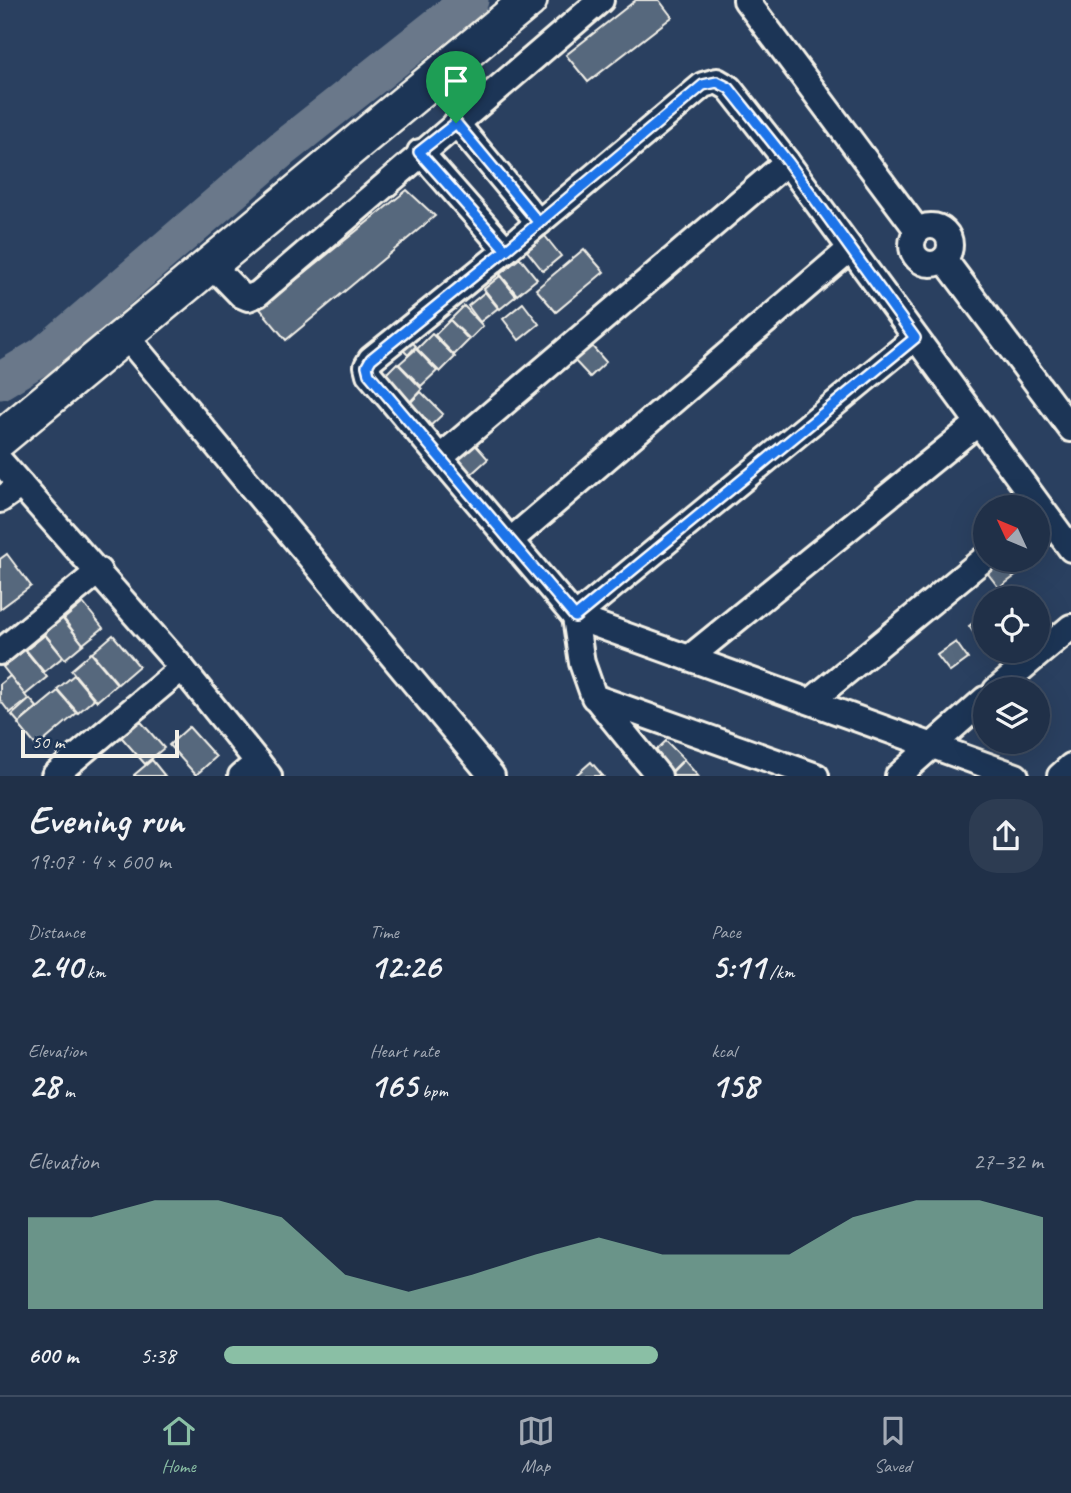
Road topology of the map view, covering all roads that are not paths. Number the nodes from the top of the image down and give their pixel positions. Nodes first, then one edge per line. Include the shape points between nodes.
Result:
1 (529, 0) edge
2 (601, 0) edge
3 (746, 0) edge
4 (456, 123) junction
5 (419, 152) junction
6 (788, 162) junction
7 (539, 223) junction
8 (850, 249) junction
9 (506, 250) junction
10 (218, 272) junction
11 (125, 335) junction
12 (915, 338) junction
13 (977, 424) junction
14 (1071, 429) edge
15 (442, 456) junction
16 (7, 464) edge
17 (1027, 495) edge
18 (0, 500) edge
19 (1050, 525) edge
20 (511, 540) junction
21 (1071, 549) edge
22 (973, 568) edge
23 (99, 571) junction
24 (575, 617) junction
25 (1071, 627) edge
26 (0, 652) edge
27 (689, 658) junction
28 (182, 668) junction
29 (1011, 677) edge
30 (594, 696) junction
31 (811, 701) junction
32 (973, 709) edge
33 (932, 743) junction
34 (1071, 766) edge
35 (256, 771) edge
36 (54, 775) edge
37 (492, 775) edge
38 (659, 775) edge
39 (816, 775) edge
40 (898, 775) edge
41 (1016, 775) edge
42 (1060, 775) edge

1 - 10 street
2 - 4 street
3 - 14 street via 918,231 912,244 917,258 930,264 944,259
4 - 5 street
4 - 7 street
5 - 9 street
5 - 10 street via 257,294 247,298
6 - 7 street via 729,88 717,82 703,85
6 - 8 street
6 - 15 street
7 - 9 street
8 - 12 street
8 - 20 street
9 - 15 street via 367,366 369,374
10 - 11 street
11 - 16 street
11 - 37 street
12 - 13 street
12 - 24 street
13 - 17 street
13 - 27 street
15 - 20 street
16 - 18 street
16 - 23 street
19 - 21 street
20 - 24 street
22 - 31 street
23 - 26 street
23 - 28 street
24 - 27 street
24 - 30 street via 582,663
25 - 29 street
27 - 31 street
28 - 35 street
28 - 36 street
30 - 38 street
30 - 39 street
31 - 33 street
32 - 33 street
33 - 40 street
33 - 41 street
34 - 42 street

